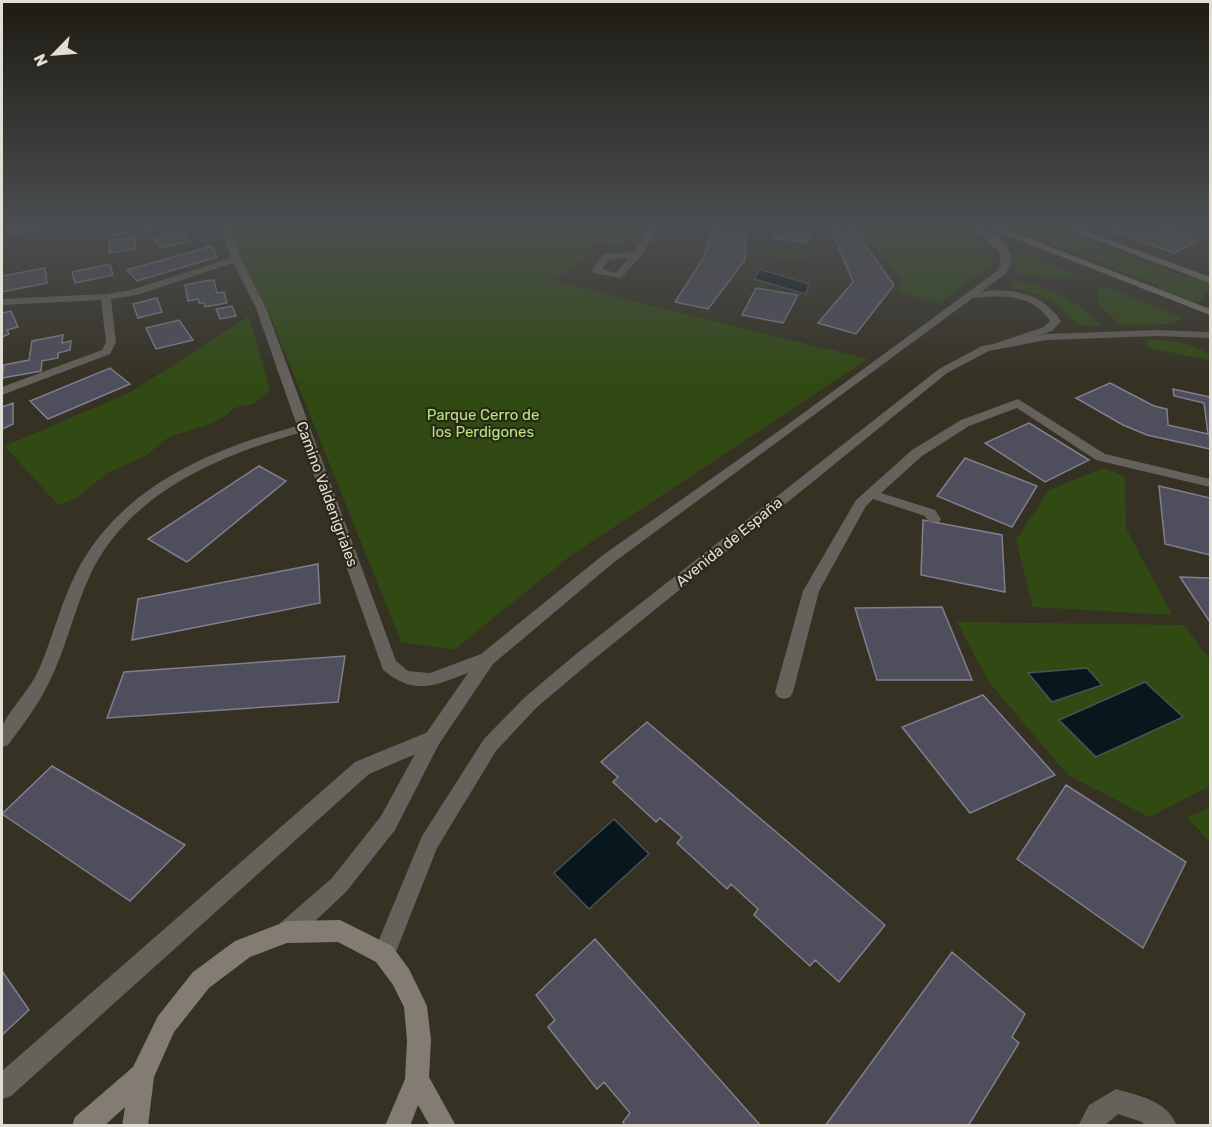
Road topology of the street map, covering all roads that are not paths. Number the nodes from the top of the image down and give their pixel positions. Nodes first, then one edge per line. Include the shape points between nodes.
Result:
1 (180, 278) edge
2 (245, 278) edge
3 (994, 278) edge
4 (1121, 278) edge
5 (975, 295) junction
6 (106, 297) junction
7 (2, 302) edge
8 (1210, 312) edge
9 (1210, 335) edge
10 (1000, 345) junction
11 (2, 391) edge
12 (303, 428) junction
13 (1210, 483) edge
14 (871, 494) junction
15 (934, 519) dead end
16 (487, 659) junction
17 (784, 692) dead end
18 (433, 738) junction
19 (2, 739) edge
20 (287, 932) junction
21 (384, 954) junction
22 (142, 1076) junction
23 (417, 1079) junction
24 (2, 1088) edge
25 (84, 1125) edge
26 (135, 1125) edge
27 (397, 1125) edge
28 (444, 1125) edge
29 (1090, 1125) edge
30 (1165, 1125) edge

1 - 6 street via 133,293
2 - 12 street, Camino Valdenigriales via 261,308
3 - 5 street
4 - 8 street
5 - 10 street via 1006,292 1032,298 1050,309 1056,321 1048,329
5 - 16 street via 608,558
6 - 7 street
6 - 11 street via 111,342 106,352
9 - 10 street, Avenida de España via 1046,337
10 - 21 street, Avenida de España via 943,370 530,703 490,745 429,843
12 - 16 street, Camino Valdenigriales via 389,665 404,677 430,680
12 - 19 street via 216,456 170,481 126,513 104,538 85,570 39,686
13 - 14 street via 1190,483 1101,457 1018,403 964,423 918,453
14 - 15 street via 930,513
14 - 17 street via 861,503 811,591
16 - 18 street
18 - 20 street via 388,823 339,885
18 - 24 street via 362,768
20 - 21 street via 340,931
20 - 22 street via 243,949 201,980 166,1024
21 - 23 street via 415,1006 419,1040
22 - 25 street
22 - 26 street
23 - 27 street
23 - 28 street
29 - 30 street via 1104,1107 1116,1101 1150,1112

